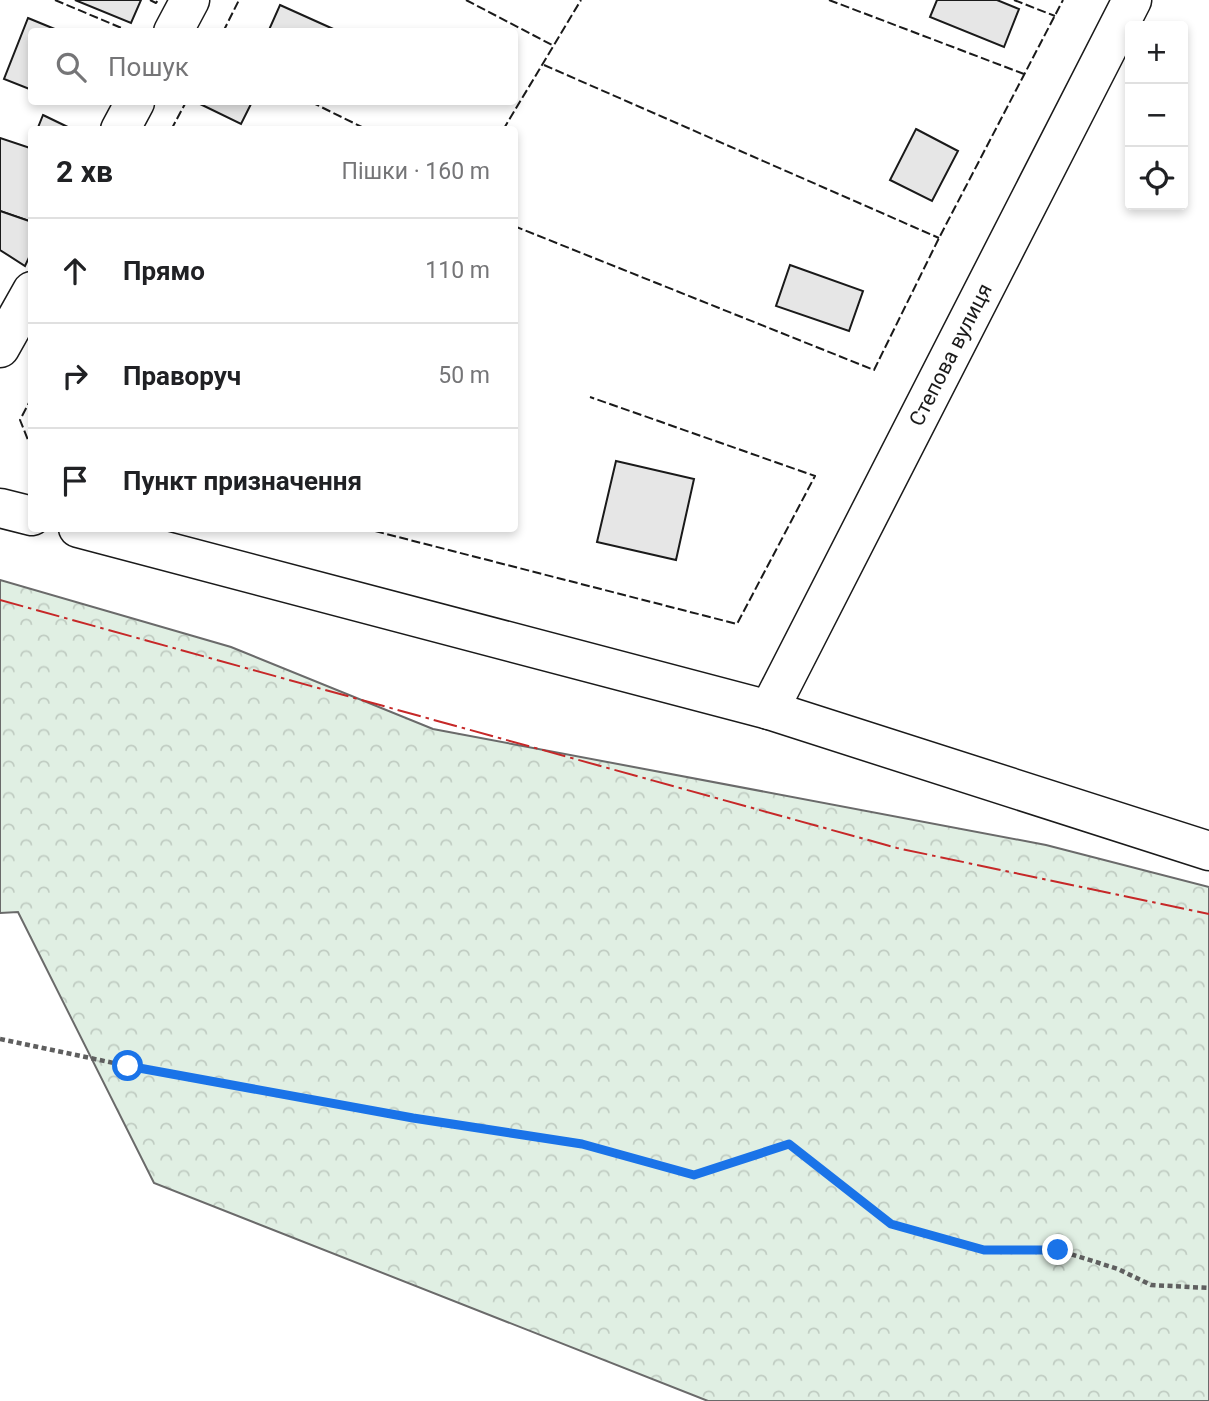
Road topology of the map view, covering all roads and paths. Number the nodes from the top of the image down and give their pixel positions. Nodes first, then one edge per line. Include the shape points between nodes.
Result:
1 (190, 0) edge
2 (1132, 0) edge
3 (175, 28) edge
4 (133, 105) edge
5 (122, 126) edge
6 (28, 298) edge
7 (0, 348) edge
8 (0, 508) edge
9 (28, 515) edge
10 (93, 532) edge
11 (769, 710) junction
12 (1209, 851) edge
13 (0, 1039) edge
14 (1209, 1287) edge

1 - 3 street
2 - 11 street, Степова вулиця
4 - 5 street
6 - 7 street
8 - 9 street
10 - 11 street
11 - 12 street
13 - 14 path via 413,1118 582,1144 694,1175 789,1144 891,1224 984,1250 1058,1250 1151,1285

